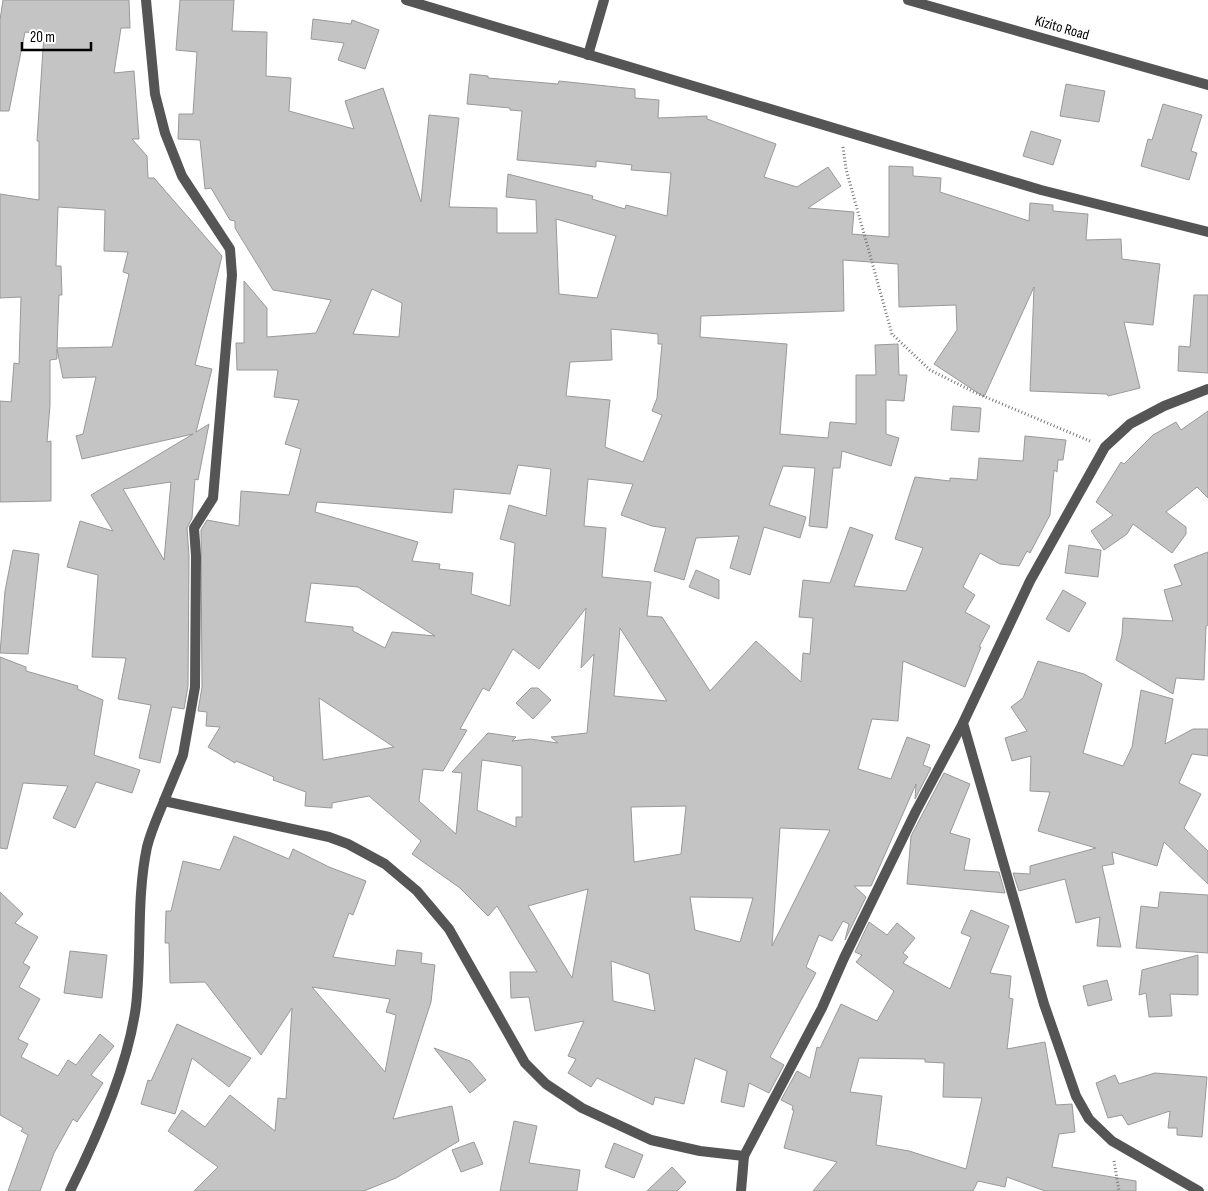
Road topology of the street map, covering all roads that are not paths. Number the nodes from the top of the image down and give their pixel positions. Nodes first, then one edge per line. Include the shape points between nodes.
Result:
1 (146, 0) edge
2 (406, 0) edge
3 (604, 0) edge
4 (908, 0) edge
5 (935, 4) edge
6 (588, 55) junction
7 (1208, 85) edge
8 (1208, 232) edge
9 (1208, 389) edge
10 (963, 723) junction
11 (164, 801) junction
12 (744, 1156) junction
13 (70, 1191) edge
14 (741, 1191) edge
15 (1199, 1191) edge

1 - 11 street via 155,94 165,133 182,176 230,249 232,275 213,498 194,528 195,687 184,755
2 - 6 street
3 - 6 street
4 - 5 street, Kizito Road
5 - 7 street, Kizito Road
6 - 8 street via 1041,190
9 - 10 street via 1164,406 1130,424 1105,447 1030,581
10 - 12 street via 916,811 822,1008
10 - 15 street via 1044,1004 1076,1096 1089,1119 1112,1141
11 - 12 street via 329,837 385,864 417,891 449,929 525,1063 546,1084 582,1108 651,1140 700,1151
11 - 13 street via 148,846 144,871 136,1006 126,1051 91,1149
12 - 14 street

